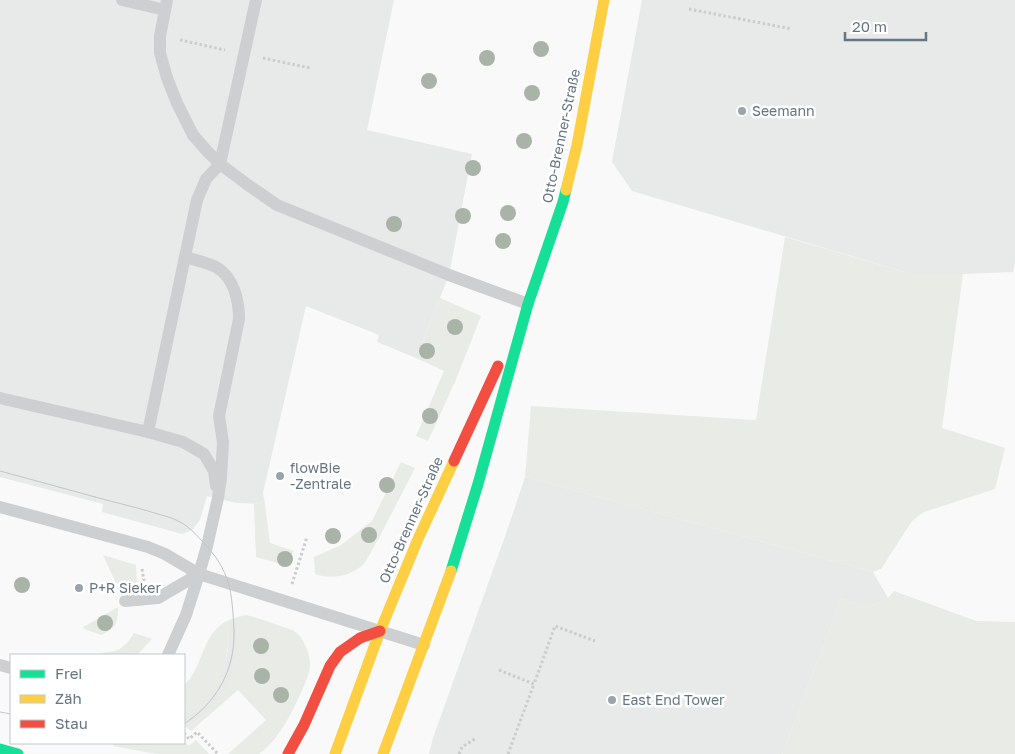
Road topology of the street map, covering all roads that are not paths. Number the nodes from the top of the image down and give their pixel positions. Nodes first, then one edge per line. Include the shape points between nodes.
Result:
1 (122, 0) edge
2 (256, 0) edge
3 (604, 0) edge
4 (166, 5) edge
5 (220, 164) junction
6 (185, 257) junction
7 (528, 304) junction
8 (0, 398) edge
9 (148, 432) junction
10 (218, 498) junction
11 (0, 507) edge
12 (200, 574) junction
13 (125, 601) dead end
14 (380, 631) junction
15 (175, 640) junction
16 (424, 644) junction
17 (168, 654) edge
18 (178, 654) edge
19 (0, 749) edge
20 (385, 751) edge
21 (18, 754) edge
22 (288, 754) edge
23 (335, 754) edge

1 - 4 lane
2 - 5 lane
3 - 7 street, Otto-Brenner-Straße via 568,183
4 - 5 lane via 160,53 167,78 193,134
5 - 6 lane via 206,179 198,197
5 - 7 lane via 277,205
6 - 9 lane
6 - 10 lane via 215,266 222,272 235,292 239,306 219,416 223,442
7 - 14 street, Otto-Brenner-Straße via 418,539
7 - 16 street, Otto-Brenner-Straße via 478,484
8 - 9 lane
9 - 10 lane via 183,442 204,454 214,471
10 - 12 lane
11 - 12 lane via 148,547
12 - 13 lane via 158,598
12 - 14 lane
12 - 15 lane
14 - 16 lane
14 - 22 street via 360,638 340,652 330,666
14 - 23 street, Otto-Brenner-Straße
15 - 17 lane
15 - 18 lane
16 - 20 street, Otto-Brenner-Straße
19 - 21 street

